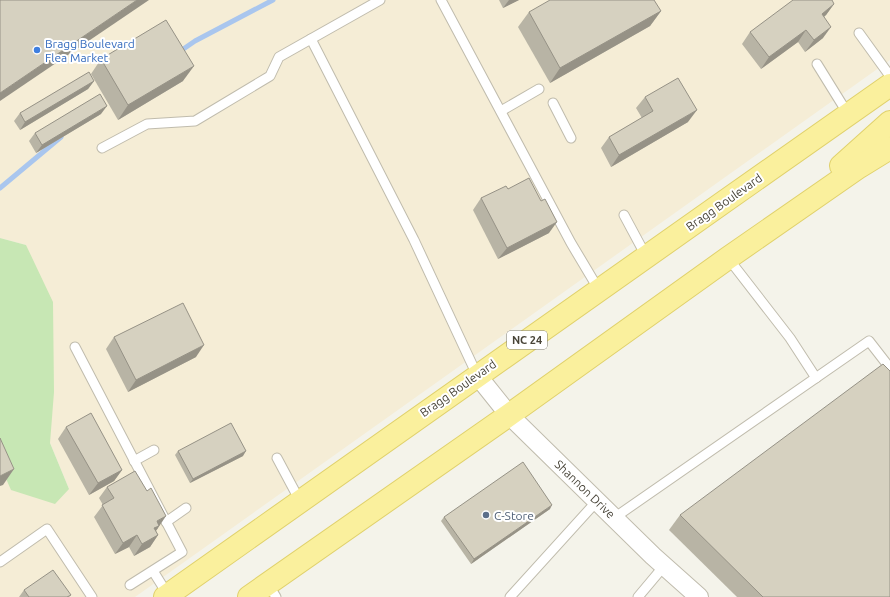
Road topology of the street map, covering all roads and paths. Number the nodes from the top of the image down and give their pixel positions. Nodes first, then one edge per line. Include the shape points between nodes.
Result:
1 (380, 0) edge
2 (441, 0) edge
3 (859, 33) dead end
4 (311, 39) junction
5 (817, 64) dead end
6 (890, 76) edge
7 (890, 85) edge
8 (539, 89) dead end
9 (552, 103) dead end
10 (501, 111) junction
11 (848, 114) junction
12 (890, 122) edge
13 (571, 138) dead end
14 (102, 148) dead end
15 (890, 148) edge
16 (624, 215) dead end
17 (769, 229) junction
18 (647, 257) junction
19 (728, 258) junction
20 (599, 291) junction
21 (75, 347) dead end
22 (890, 368) edge
23 (477, 375) junction
24 (816, 378) junction
25 (509, 415) junction
26 (154, 450) dead end
27 (277, 458) dead end
28 (134, 461) junction
29 (300, 501) junction
30 (597, 501) junction
31 (186, 508) dead end
32 (614, 518) junction
33 (166, 522) junction
34 (0, 562) edge
35 (664, 566) junction
36 (153, 571) junction
37 (130, 585) dead end
38 (272, 590) edge
39 (167, 596) edge
40 (92, 597) edge
41 (249, 597) edge
42 (510, 597) edge
43 (638, 597) edge
44 (699, 597) edge

1 - 4 lane
2 - 10 lane
3 - 6 lane
4 - 14 lane via 279,57 270,76 195,121 147,124
4 - 23 lane via 414,240
5 - 11 lane
7 - 11 main road, Bragg Boulevard / NC 24
8 - 10 lane
9 - 13 lane
10 - 20 lane
11 - 18 main road, Bragg Boulevard / NC 24
12 - 17 main road
15 - 17 main road
16 - 18 lane
17 - 19 main road
18 - 20 main road, Bragg Boulevard / NC 24
19 - 24 lane via 790,338
19 - 25 main road
20 - 23 main road, Bragg Boulevard / NC 24
21 - 28 lane
22 - 24 lane via 869,341
23 - 25 street, Shannon Drive
23 - 29 main road, Bragg Boulevard / NC 24
24 - 32 lane
25 - 30 street, Shannon Drive
25 - 38 main road
26 - 28 lane
27 - 29 lane
28 - 33 lane
29 - 39 main road, Bragg Boulevard / NC 24
30 - 32 street, Shannon Drive
30 - 42 lane
31 - 33 lane
32 - 35 street, Shannon Drive
33 - 36 lane via 182,552
34 - 40 lane via 47,529
35 - 43 lane
35 - 44 street, Shannon Drive
36 - 37 lane
36 - 39 lane
38 - 41 main road

